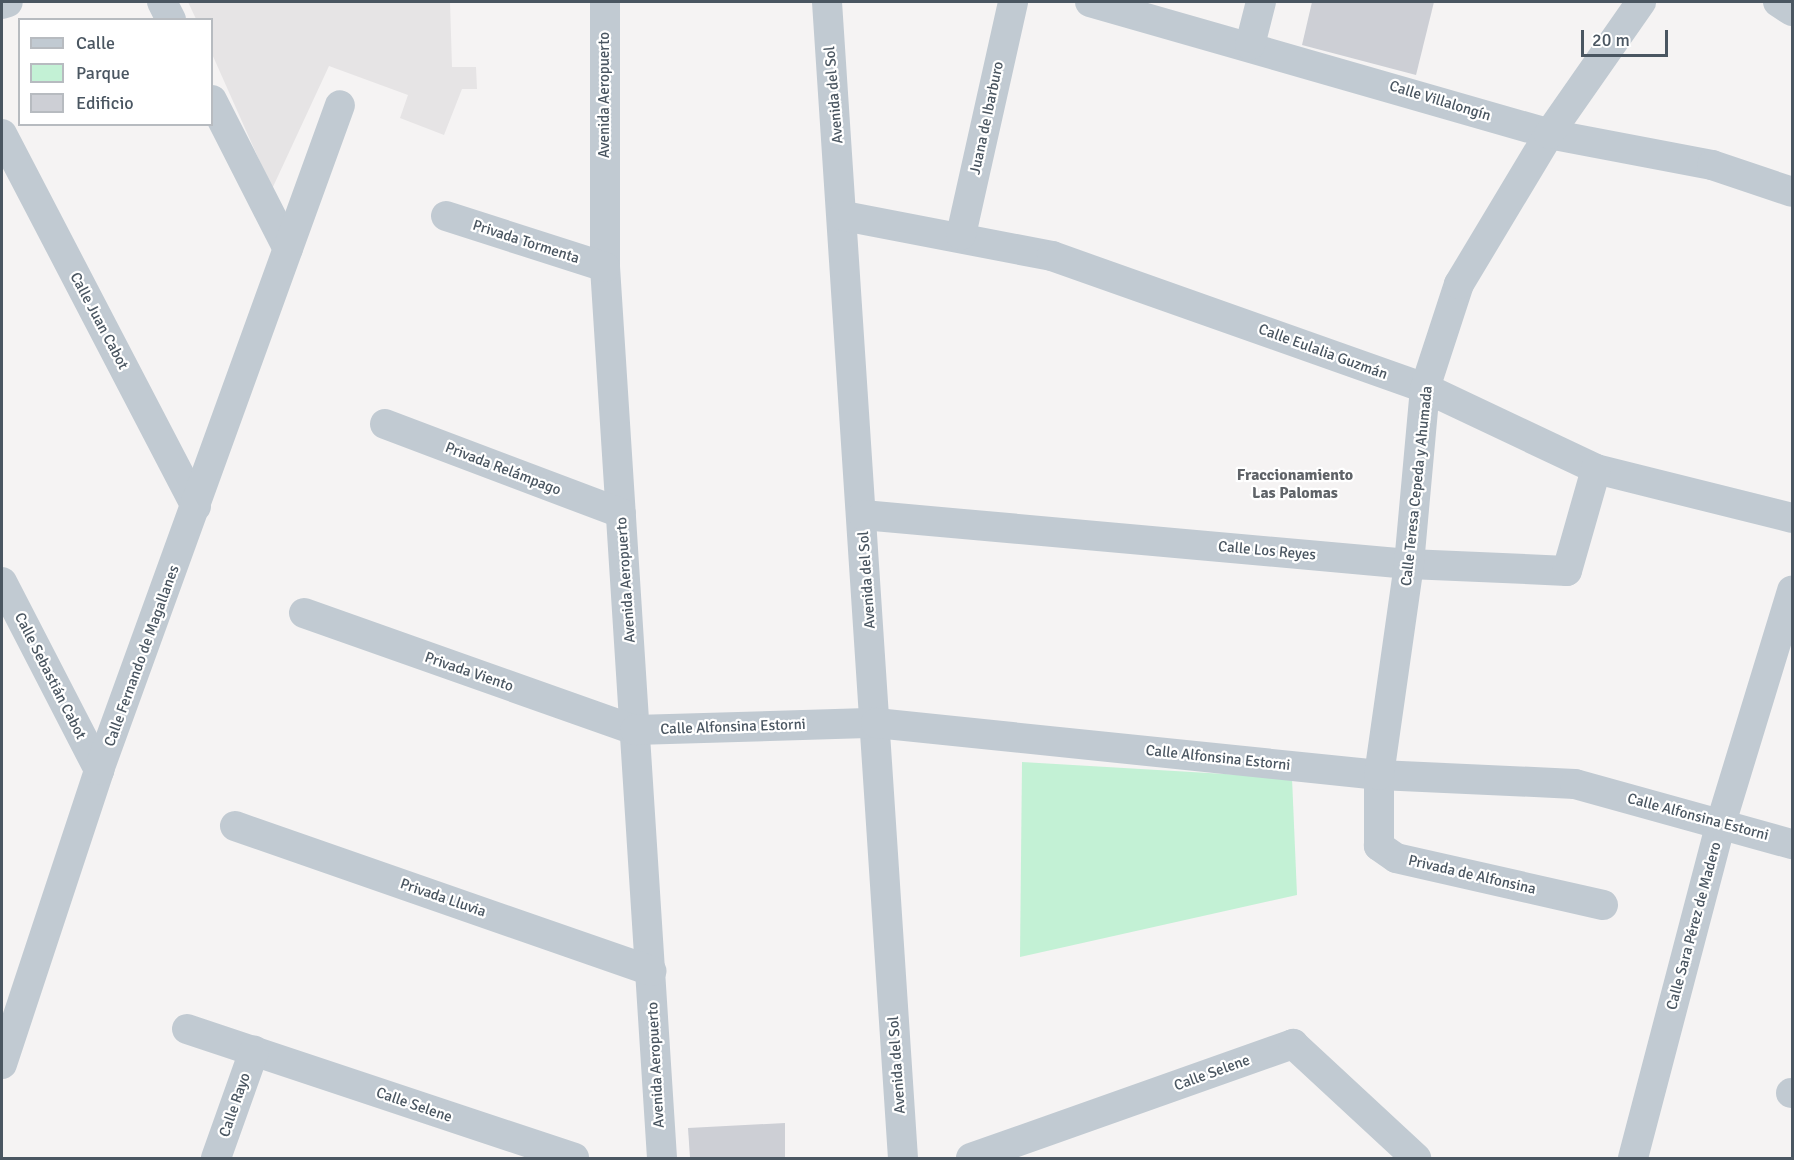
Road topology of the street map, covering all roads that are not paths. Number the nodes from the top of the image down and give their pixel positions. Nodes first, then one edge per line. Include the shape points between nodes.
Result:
1 (8, 2) edge
2 (162, 2) edge
3 (605, 2) edge
4 (827, 2) edge
5 (1013, 2) edge
6 (1090, 2) edge
7 (1261, 2) edge
8 (1641, 2) edge
9 (1778, 2) edge
10 (2, 4) edge
11 (1792, 11) edge
12 (170, 18) edge
13 (1250, 45) junction
14 (213, 102) edge
15 (340, 105) dead end
16 (2, 134) edge
17 (1549, 134) junction
18 (1792, 192) edge
19 (446, 216) dead end
20 (844, 216) junction
21 (962, 235) junction
22 (288, 249) junction
23 (605, 267) junction
24 (1425, 388) junction
25 (385, 424) dead end
26 (1596, 469) junction
27 (196, 507) junction
28 (621, 513) junction
29 (863, 515) junction
30 (1792, 518) edge
31 (1409, 564) junction
32 (2, 582) edge
33 (1792, 591) edge
34 (304, 613) dead end
35 (876, 723) junction
36 (635, 730) junction
37 (99, 770) junction
38 (1379, 775) junction
39 (1721, 823) junction
40 (235, 826) dead end
41 (1792, 844) edge
42 (1603, 905) dead end
43 (651, 971) junction
44 (187, 1029) dead end
45 (254, 1051) junction
46 (2, 1064) edge
47 (216, 1158) edge
48 (574, 1158) edge
49 (662, 1158) edge
50 (903, 1158) edge
51 (972, 1158) edge
52 (1416, 1158) edge
53 (1633, 1158) edge

1 - 10 street
2 - 12 street
3 - 23 street, Avenida Aeropuerto
4 - 20 street, Avenida del Sol
5 - 21 street, Juana de Ibarburo
6 - 13 street, Calle Villalongín
7 - 13 street
8 - 17 street, Calle Teresa Cepeda y Ahumada
9 - 11 street
13 - 17 street, Calle Villalongín
14 - 22 street
15 - 22 street, Calle Fernando de Magallanes
16 - 27 street, Calle Juan Cabot
17 - 18 street, Calle Villalongín via 1712,165
17 - 24 street, Calle Teresa Cepeda y Ahumada via 1459,284
19 - 23 street, Privada Tormenta
20 - 21 street, Calle Eulalia Guzmán
20 - 29 street, Avenida del Sol
21 - 24 street, Calle Eulalia Guzmán via 1052,256
22 - 27 street, Calle Fernando de Magallanes
23 - 28 street, Avenida Aeropuerto
24 - 26 street, Calle Eulalia Guzmán
24 - 31 street, Calle Teresa Cepeda y Ahumada
25 - 28 street, Privada Relámpago
26 - 30 street, Calle Eulalia Guzmán
26 - 31 street, Calle Los Reyes via 1568,571
27 - 37 street, Calle Fernando de Magallanes
28 - 36 street, Avenida Aeropuerto
29 - 31 street, Calle Los Reyes
29 - 35 street, Avenida del Sol
31 - 38 street, Calle Teresa Cepeda y Ahumada
32 - 37 street, Calle Sebastián Cabot
33 - 39 street, Calle Sara Pérez de Madero
34 - 36 street, Privada Viento
35 - 36 street, Calle Alfonsina Estorni
35 - 38 street, Calle Alfonsina Estorni
35 - 50 street, Avenida del Sol
36 - 43 street, Avenida Aeropuerto
37 - 46 street, Calle Fernando de Magallanes
38 - 39 street, Calle Alfonsina Estorni via 1575,784
38 - 42 street, Privada de Alfonsina via 1379,846 1396,858
39 - 41 street, Calle Alfonsina Estorni
39 - 53 street, Calle Sara Pérez de Madero
40 - 43 street, Privada Lluvia
43 - 49 street, Avenida Aeropuerto
44 - 45 street, Calle Selene
45 - 47 street, Calle Rayo
45 - 48 street, Calle Selene
51 - 52 street, Calle Selene via 1293,1044

